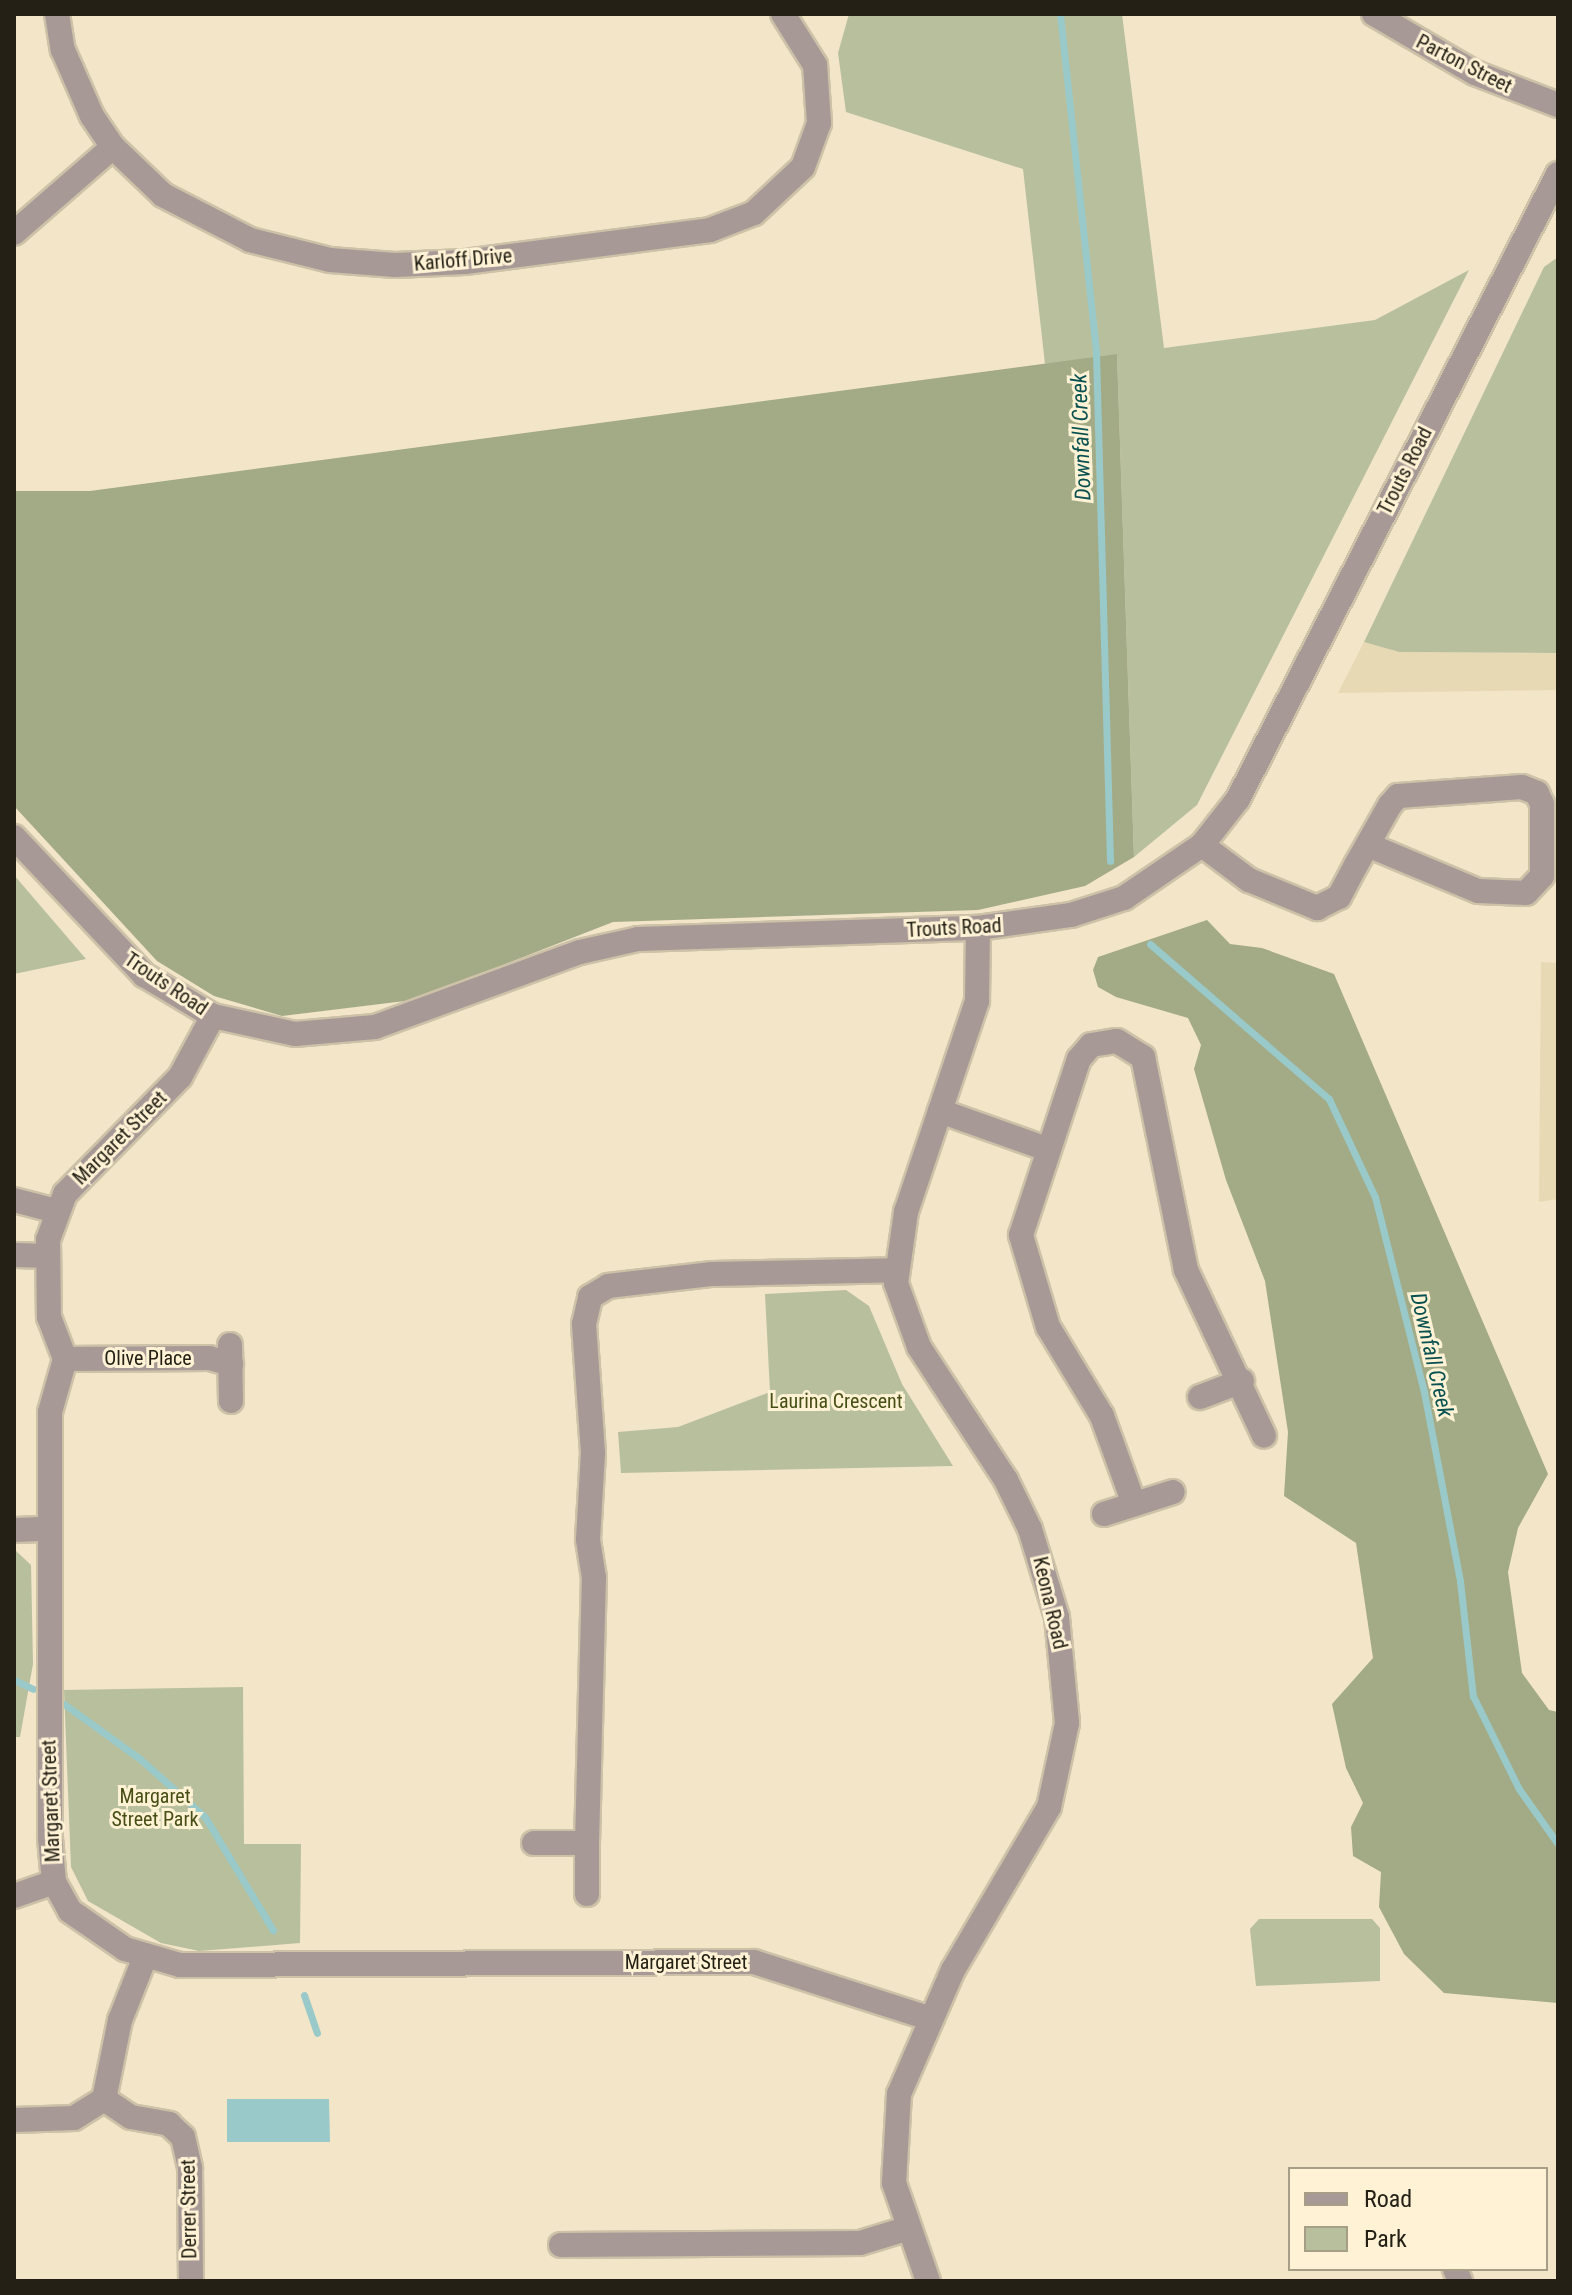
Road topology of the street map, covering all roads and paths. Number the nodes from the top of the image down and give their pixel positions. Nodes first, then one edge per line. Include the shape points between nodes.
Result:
1 (57, 14) edge
2 (783, 14) edge
3 (1374, 14) edge
4 (1558, 105) edge
5 (113, 147) junction
6 (1555, 188) edge
7 (14, 233) edge
8 (14, 837) edge
9 (1202, 845) junction
10 (1368, 845) junction
11 (978, 928) junction
12 (213, 1016) junction
13 (940, 1111) junction
14 (1047, 1149) junction
15 (14, 1200) edge
16 (56, 1211) junction
17 (14, 1255) edge
18 (48, 1256) junction
19 (896, 1270) junction
20 (65, 1359) junction
21 (1242, 1381) junction
22 (1200, 1397) dead end
23 (231, 1401) dead end
24 (1264, 1436) dead end
25 (1173, 1492) dead end
26 (1134, 1504) junction
27 (1104, 1514) dead end
28 (49, 1529) junction
29 (14, 1530) edge
30 (534, 1843) dead end
31 (587, 1843) junction
32 (54, 1882) junction
33 (587, 1894) dead end
34 (14, 1896) edge
35 (145, 1957) junction
36 (928, 2018) junction
37 (104, 2099) junction
38 (14, 2120) edge
39 (906, 2229) junction
40 (561, 2245) dead end
41 (191, 2281) edge
42 (928, 2281) edge

1 - 5 street, Karloff Drive via 76,85
2 - 5 street, Karloff Drive via 808,47 819,85 812,146 773,200 710,230 453,263 330,260 250,240 191,215
3 - 4 street, Parton Street via 1475,73
5 - 7 street
6 - 9 street, Trouts Road via 1238,799
8 - 12 street, Trouts Road via 119,953
9 - 10 street via 1249,880 1317,908 1339,897
9 - 11 street, Trouts Road via 1153,883 1108,904
10 - 10 street via 1390,805 1404,795 1528,787 1542,804 1542,876 1526,893 1478,891
11 - 12 street, Trouts Road via 638,939 580,952 350,1032 267,1031
11 - 13 street, Keona Road via 977,1001
12 - 16 street, Margaret Street via 180,1077 78,1179
13 - 14 street
13 - 19 street, Keona Road via 906,1212
14 - 21 street via 1084,1050 1108,1040 1136,1049 1149,1080 1186,1270
14 - 26 street via 1022,1222 1024,1254 1048,1327 1102,1416
15 - 16 street
16 - 18 street, Margaret Street
17 - 18 street
18 - 20 street, Margaret Street via 49,1317
19 - 31 street via 712,1274 608,1286 590,1297 584,1324 593,1453 588,1539 594,1578
19 - 36 street, Keona Road via 898,1298 919,1347 1006,1480 1030,1529 1051,1588 1066,1679 1064,1752 1049,1807
20 - 23 street, Olive Place via 231,1355
20 - 28 street, Margaret Street via 50,1397
21 - 22 street
21 - 24 street
25 - 26 street
26 - 27 street
28 - 29 street
28 - 32 street, Margaret Street
30 - 31 street
31 - 33 street
32 - 34 street
32 - 35 street, Margaret Street via 82,1923
35 - 36 street, Margaret Street via 202,1966 754,1962
35 - 37 street via 120,2020
36 - 39 street, Keona Road via 894,2116 894,2183
37 - 38 street via 74,2118
37 - 41 street, Derrer Street via 131,2117 169,2124 187,2146
39 - 40 street via 860,2243
39 - 42 street, Keona Road

